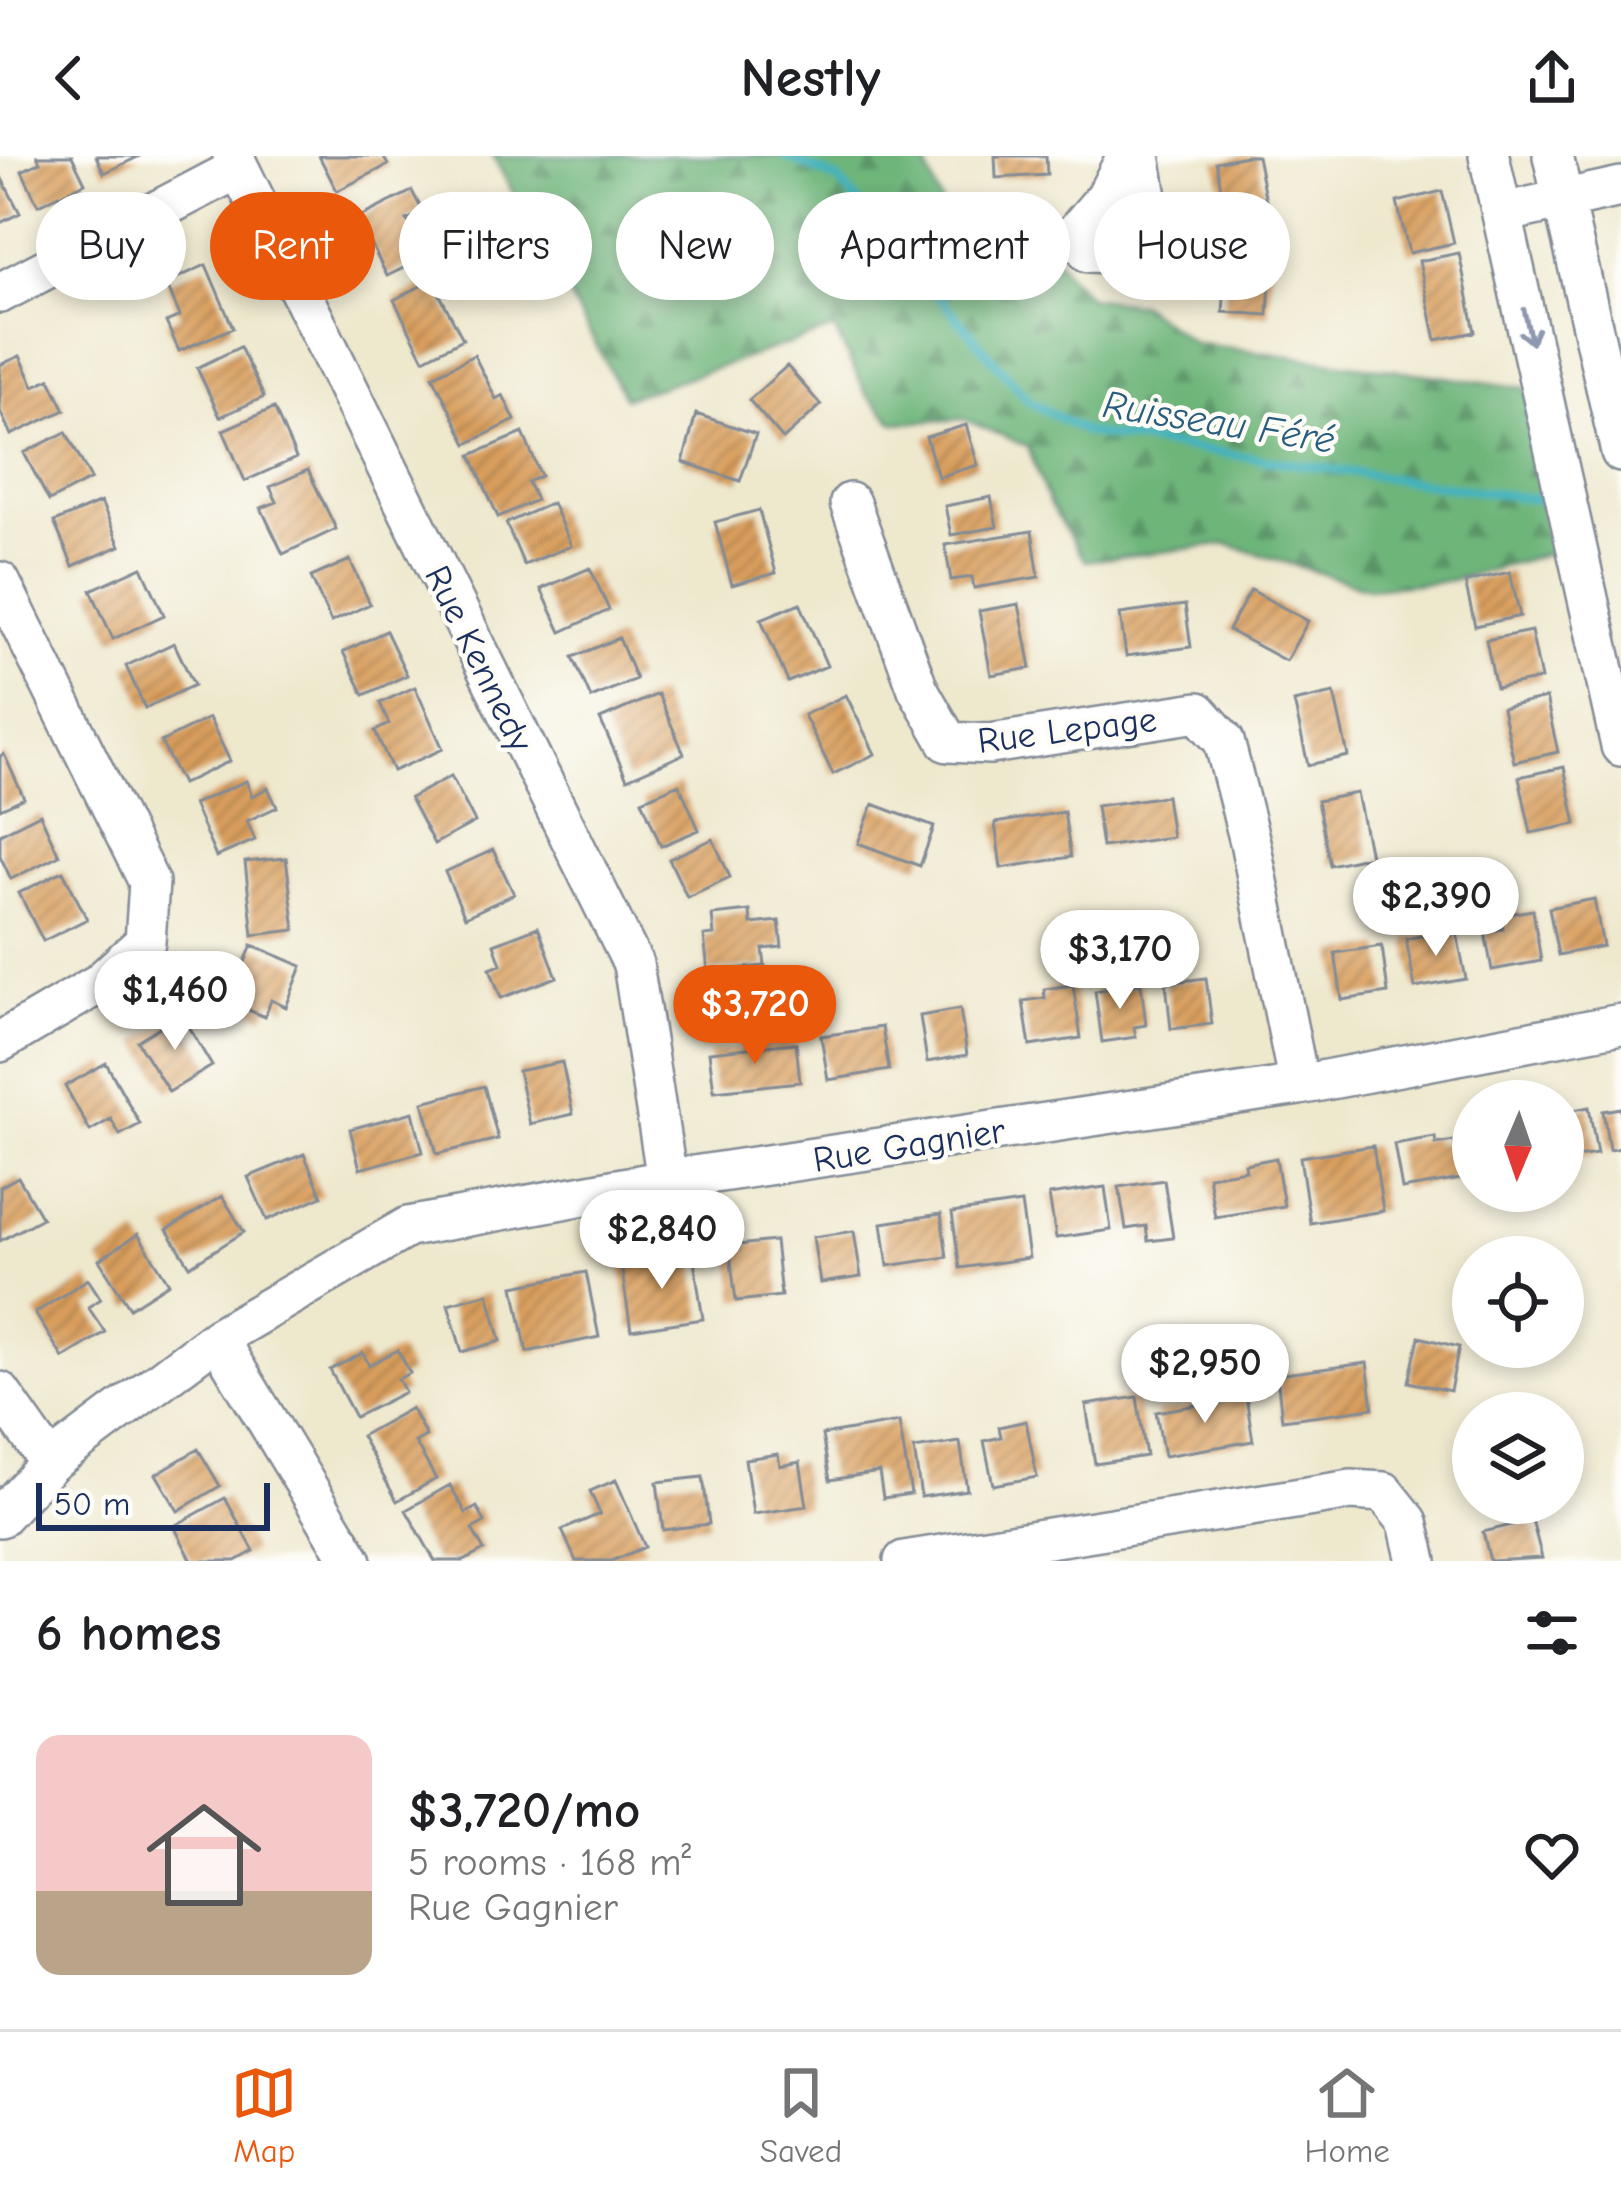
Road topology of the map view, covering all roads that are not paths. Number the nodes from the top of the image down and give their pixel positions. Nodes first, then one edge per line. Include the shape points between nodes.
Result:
1 (1127, 156) edge
2 (1140, 156) edge
3 (1490, 156) edge
4 (1553, 156) edge
5 (236, 162) edge
6 (1621, 187) edge
7 (1563, 199) junction
8 (1502, 213) junction
9 (0, 292) edge
10 (1621, 452) edge
11 (850, 503) dead end
12 (0, 582) edge
13 (1606, 603) edge
14 (1621, 746) edge
15 (1621, 1024) edge
16 (0, 1042) edge
17 (1299, 1085) junction
18 (667, 1180) junction
19 (217, 1338) junction
20 (0, 1392) edge
21 (50, 1463) junction
22 (0, 1516) edge
23 (352, 1561) edge
24 (904, 1561) edge
25 (1417, 1561) edge

1 - 2 street via 1076,232 1089,252 1126,254 1148,203
3 - 8 street
4 - 7 street
5 - 9 street
5 - 18 street, Rue Kennedy via 633,964
6 - 7 street
7 - 8 street
7 - 10 street
8 -> 13 street
11 - 17 street, Rue Lepage via 918,689 948,742 990,744 1198,712 1224,741
12 - 16 street via 148,881 145,942 100,983
13 - 14 street
15 - 17 street, Rue Gagnier
17 - 18 street, Rue Gagnier
18 - 19 street, Rue Gagnier via 408,1227
19 - 21 street, Rue Gagnier
19 - 23 street
20 - 21 street
21 - 22 street, Rue Gagnier
24 - 25 street via 1351,1490 1384,1492 1408,1522

